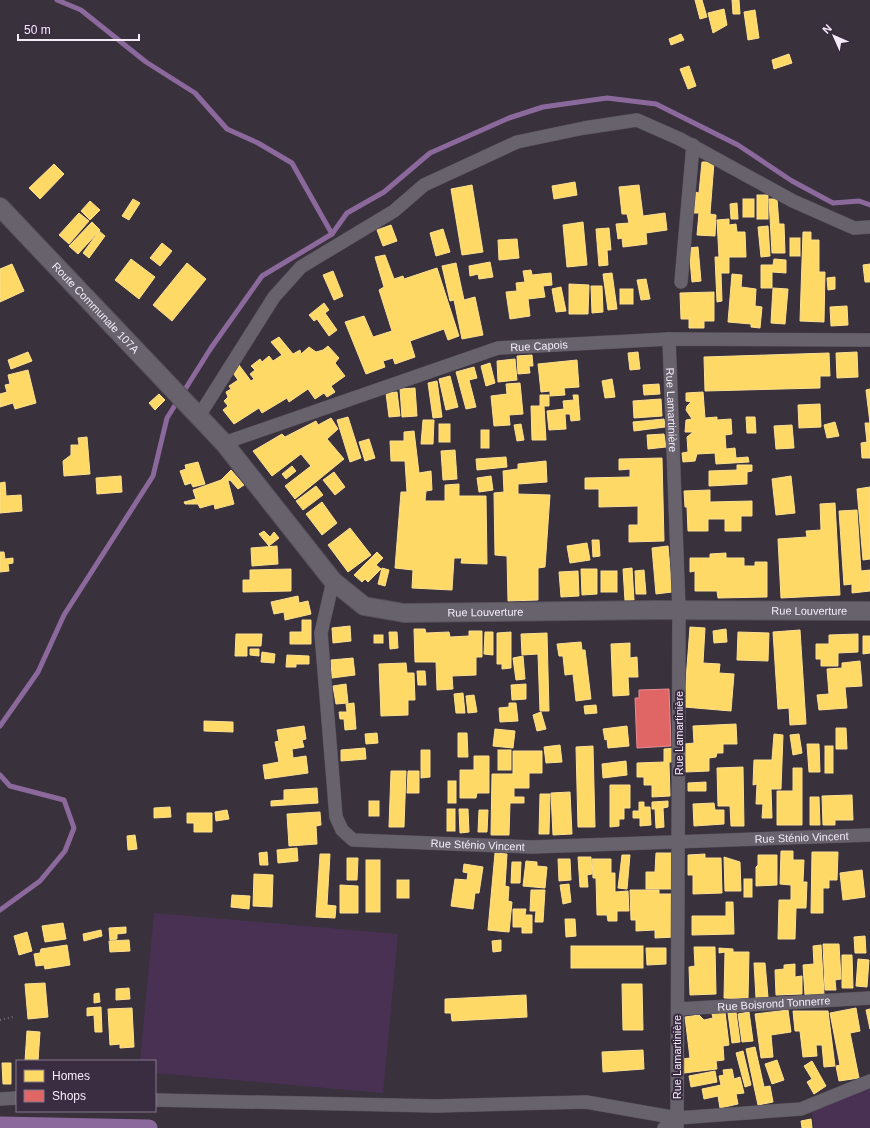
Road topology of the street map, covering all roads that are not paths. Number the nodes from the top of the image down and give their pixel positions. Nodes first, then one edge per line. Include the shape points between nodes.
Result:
1 (693, 145) junction
2 (0, 207) edge
3 (870, 227) edge
4 (681, 282) dead end
5 (669, 339) junction
6 (870, 340) edge
7 (195, 412) junction
8 (224, 443) junction
9 (333, 581) junction
10 (679, 610) junction
11 (870, 611) edge
12 (870, 835) edge
13 (678, 843) junction
14 (870, 998) edge
15 (678, 1009) junction
16 (870, 1082) edge
17 (16, 1098) edge
18 (0, 1099) edge
19 (156, 1100) edge
20 (677, 1123) edge
21 (664, 1128) edge

1 - 3 street via 793,201 854,228
1 - 4 street
1 - 7 street via 638,120 584,128 517,142 424,185 394,211 301,267 274,297
2 - 7 main road, Route Communale 107A
5 - 6 street, Rue Capois
5 - 8 street, Rue Capois via 498,348
5 - 10 street, Rue Lamartinière
7 - 8 main road, Rue Louverture
8 - 9 main road, Rue Louverture
9 - 10 main road, Rue Louverture via 364,606 404,613
9 - 13 street, Rue Sténio Vincent via 321,634 336,817 342,830 353,840 532,847
10 - 11 main road, Rue Louverture
10 - 13 street, Rue Lamartinière
12 - 13 street, Rue Sténio Vincent
13 - 15 street, Rue Lamartinière
14 - 15 street, Rue Boisrond Tonnerre
15 - 20 street, Rue Lamartinière
16 - 20 street via 801,1109
17 - 18 street
19 - 20 street via 436,1106 586,1102
20 - 21 street

